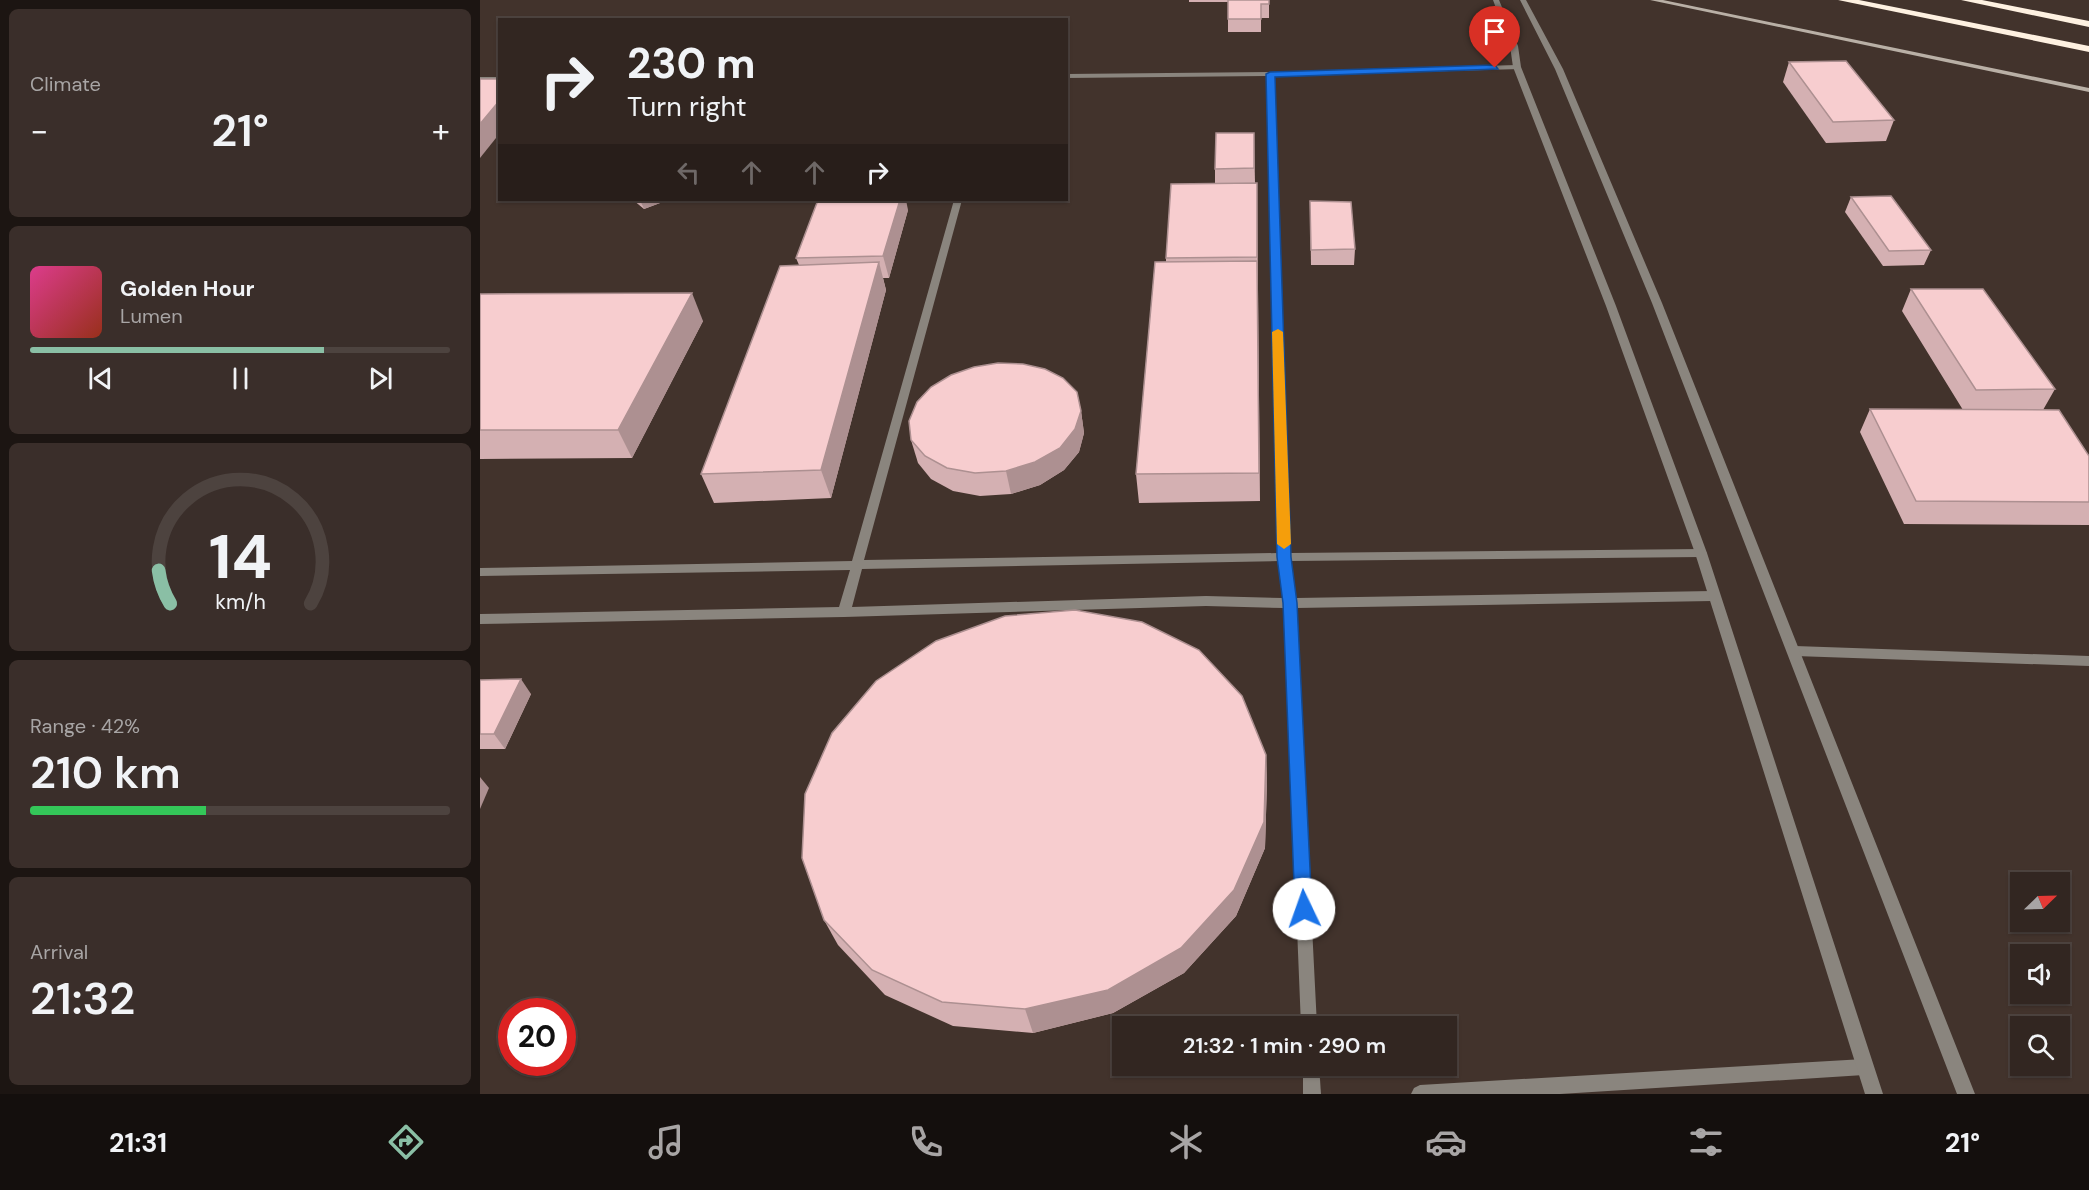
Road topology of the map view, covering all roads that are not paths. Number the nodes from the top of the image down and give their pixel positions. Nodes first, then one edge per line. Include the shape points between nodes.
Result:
1 (1496, 0) edge
2 (1523, 0) edge
3 (1653, 0) edge
4 (1843, 0) edge
5 (1966, 0) edge
6 (2089, 24) edge
7 (2089, 48) edge
8 (1517, 67) junction
9 (1270, 74) junction
10 (1068, 76) edge
11 (480, 79) edge
12 (498, 79) edge
13 (2089, 90) edge
14 (958, 201) edge
15 (1701, 554) junction
16 (1284, 557) junction
17 (858, 564) junction
18 (480, 572) edge
19 (1712, 596) junction
20 (1290, 603) junction
21 (844, 612) junction
22 (480, 618) edge
23 (1795, 651) junction
24 (2089, 661) edge
25 (1309, 1016) edge
26 (1864, 1067) junction
27 (1311, 1076) edge
28 (1312, 1094) edge
29 (1420, 1094) edge
30 (1874, 1094) edge
31 (1966, 1094) edge

1 - 8 street via 1514,46
2 - 23 street via 1559,69 1657,303
3 - 13 main road
4 - 7 highway
5 - 6 highway
8 - 9 street
8 - 15 street via 1611,306
9 - 10 street
9 - 16 street
11 - 12 street
14 - 17 street
15 - 16 street
15 - 19 street
16 - 17 street
16 - 20 street
17 - 18 street
17 - 21 street
19 - 20 street
19 - 26 street
20 - 21 street via 1206,601
20 - 25 street
21 - 22 street
23 - 24 street
23 - 31 street
26 - 29 street
26 - 30 street
27 - 28 street

